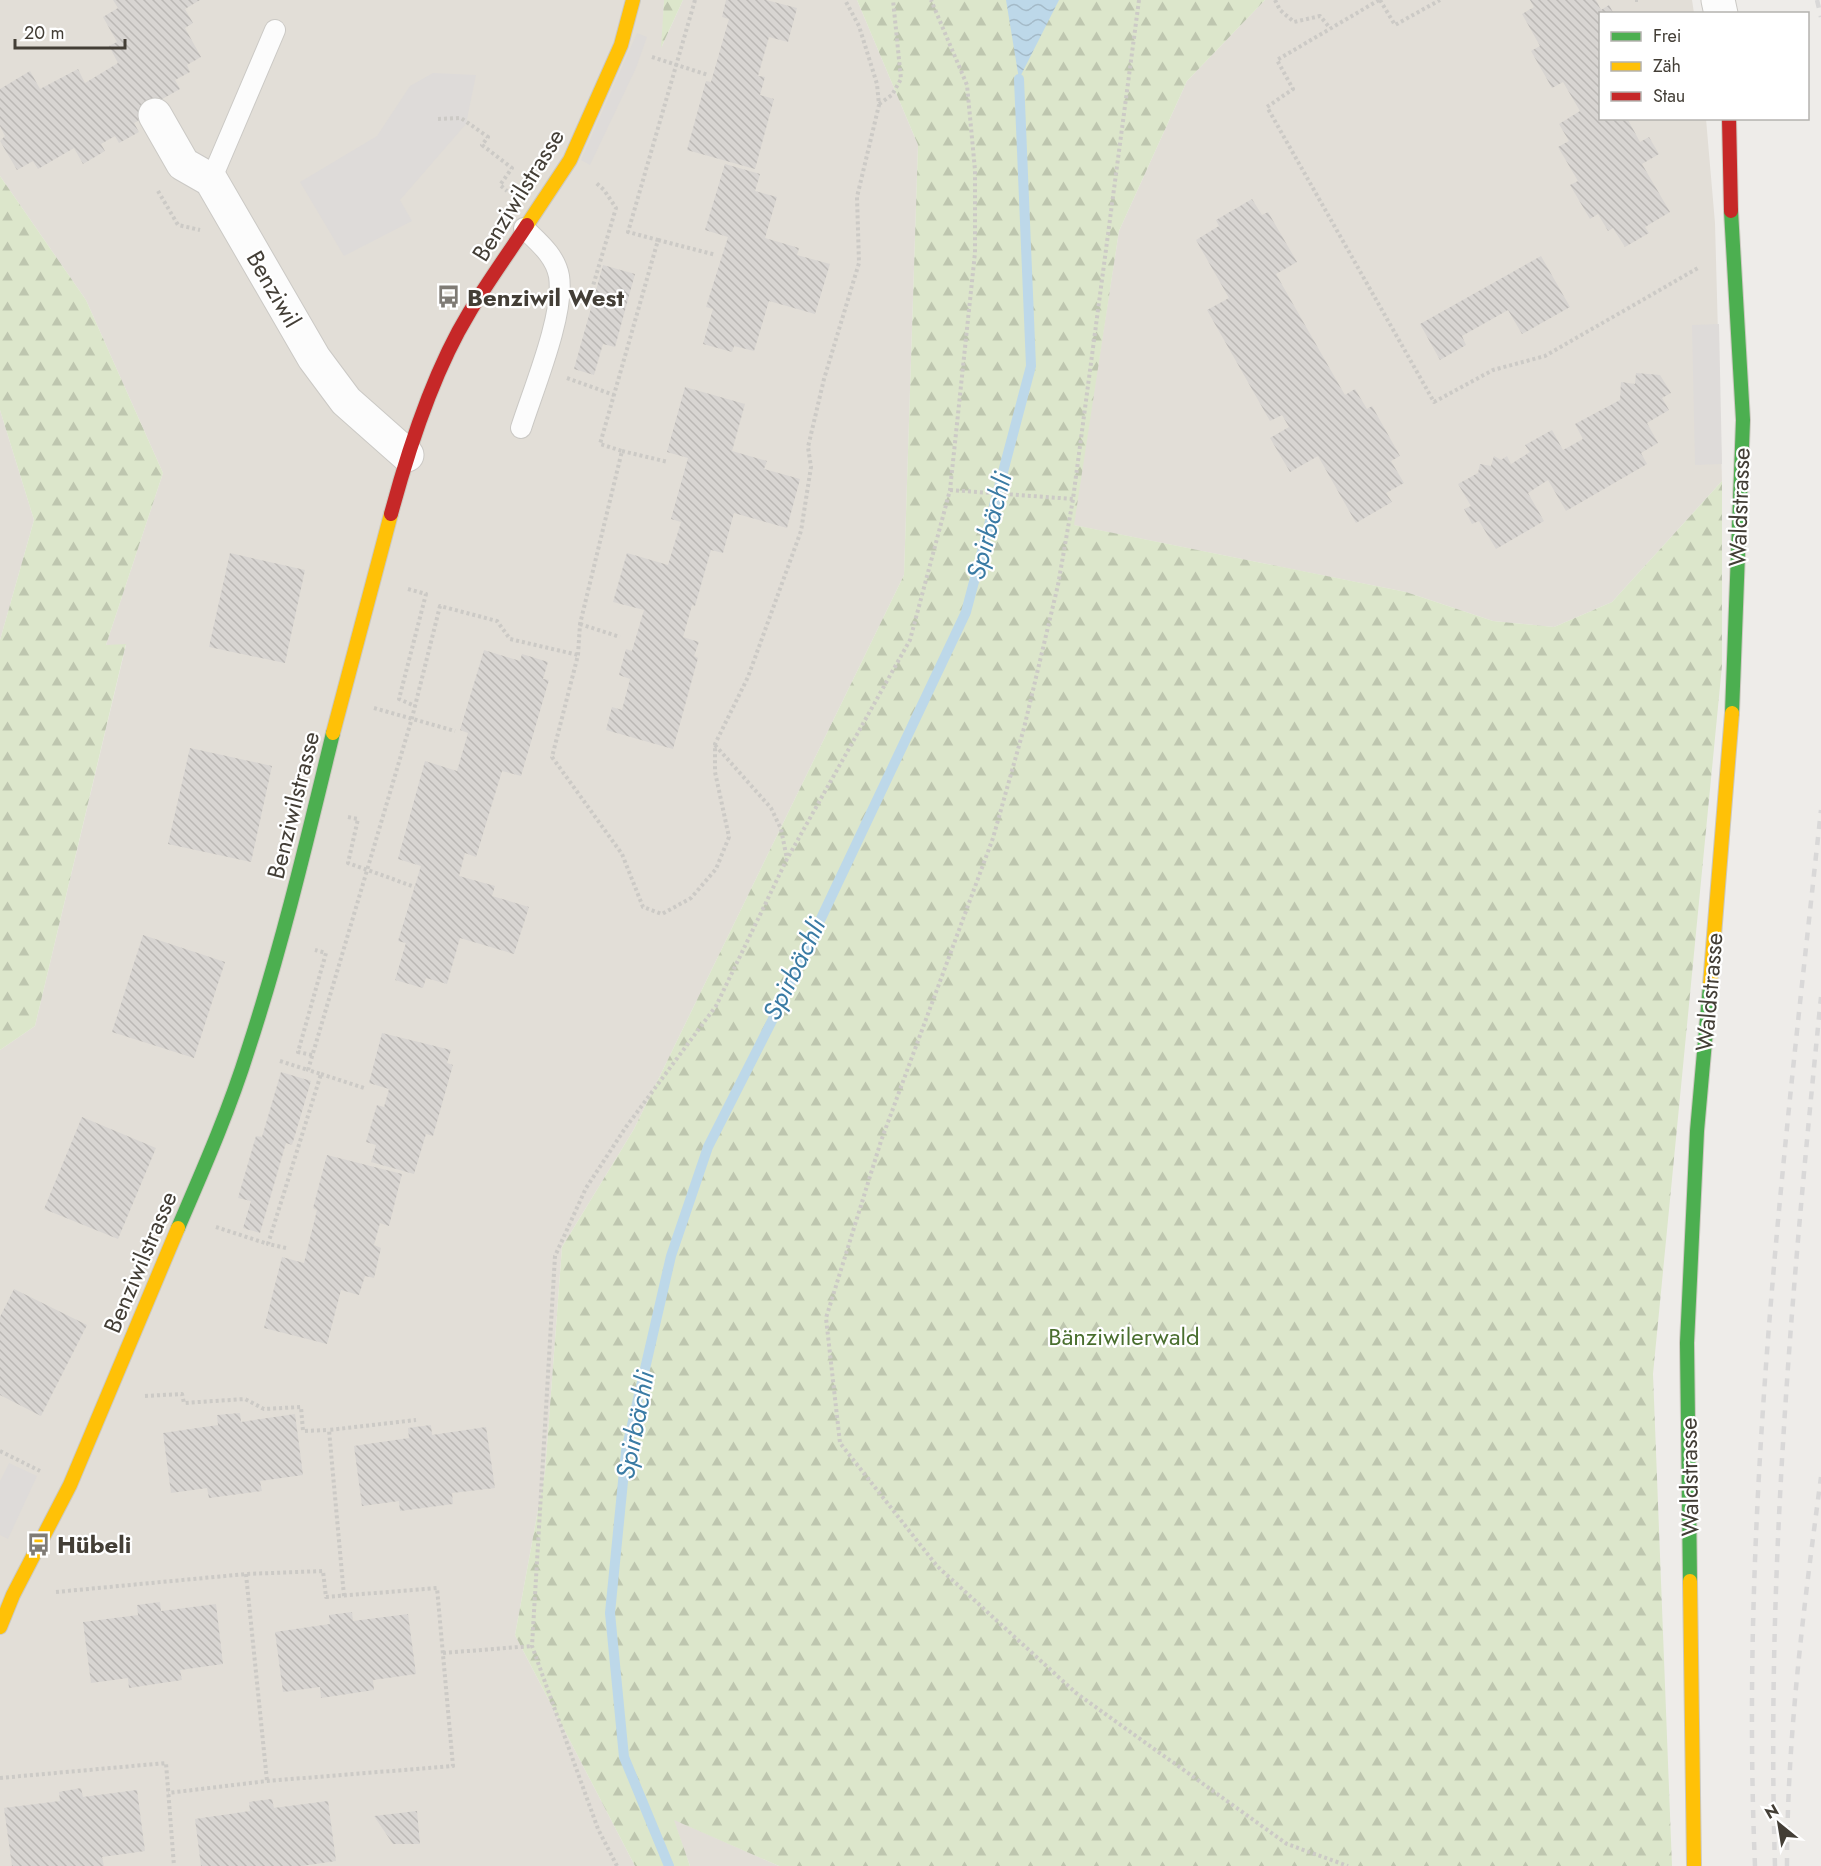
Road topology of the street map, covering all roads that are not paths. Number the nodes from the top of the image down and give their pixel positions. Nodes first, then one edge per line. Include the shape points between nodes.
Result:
1 (633, 0) edge
2 (275, 30) dead end
3 (155, 115) dead end
4 (1729, 120) edge
5 (211, 180) junction
6 (524, 228) junction
7 (521, 428) dead end
8 (407, 455) junction
9 (0, 1628) edge
10 (1694, 1866) edge

1 - 6 street, Benziwilstrasse via 621,45 584,132
2 - 5 lane
3 - 5 street via 183,164
4 - 10 street, Waldstrasse via 1743,420 1730,760 1697,1131 1687,1343
5 - 8 street, Benziwil via 314,358 346,400
6 - 7 lane via 549,253 559,275 559,306
6 - 8 street, Benziwilstrasse via 468,314
8 - 9 street, Benziwilstrasse via 294,894 248,1050 215,1141 70,1485

